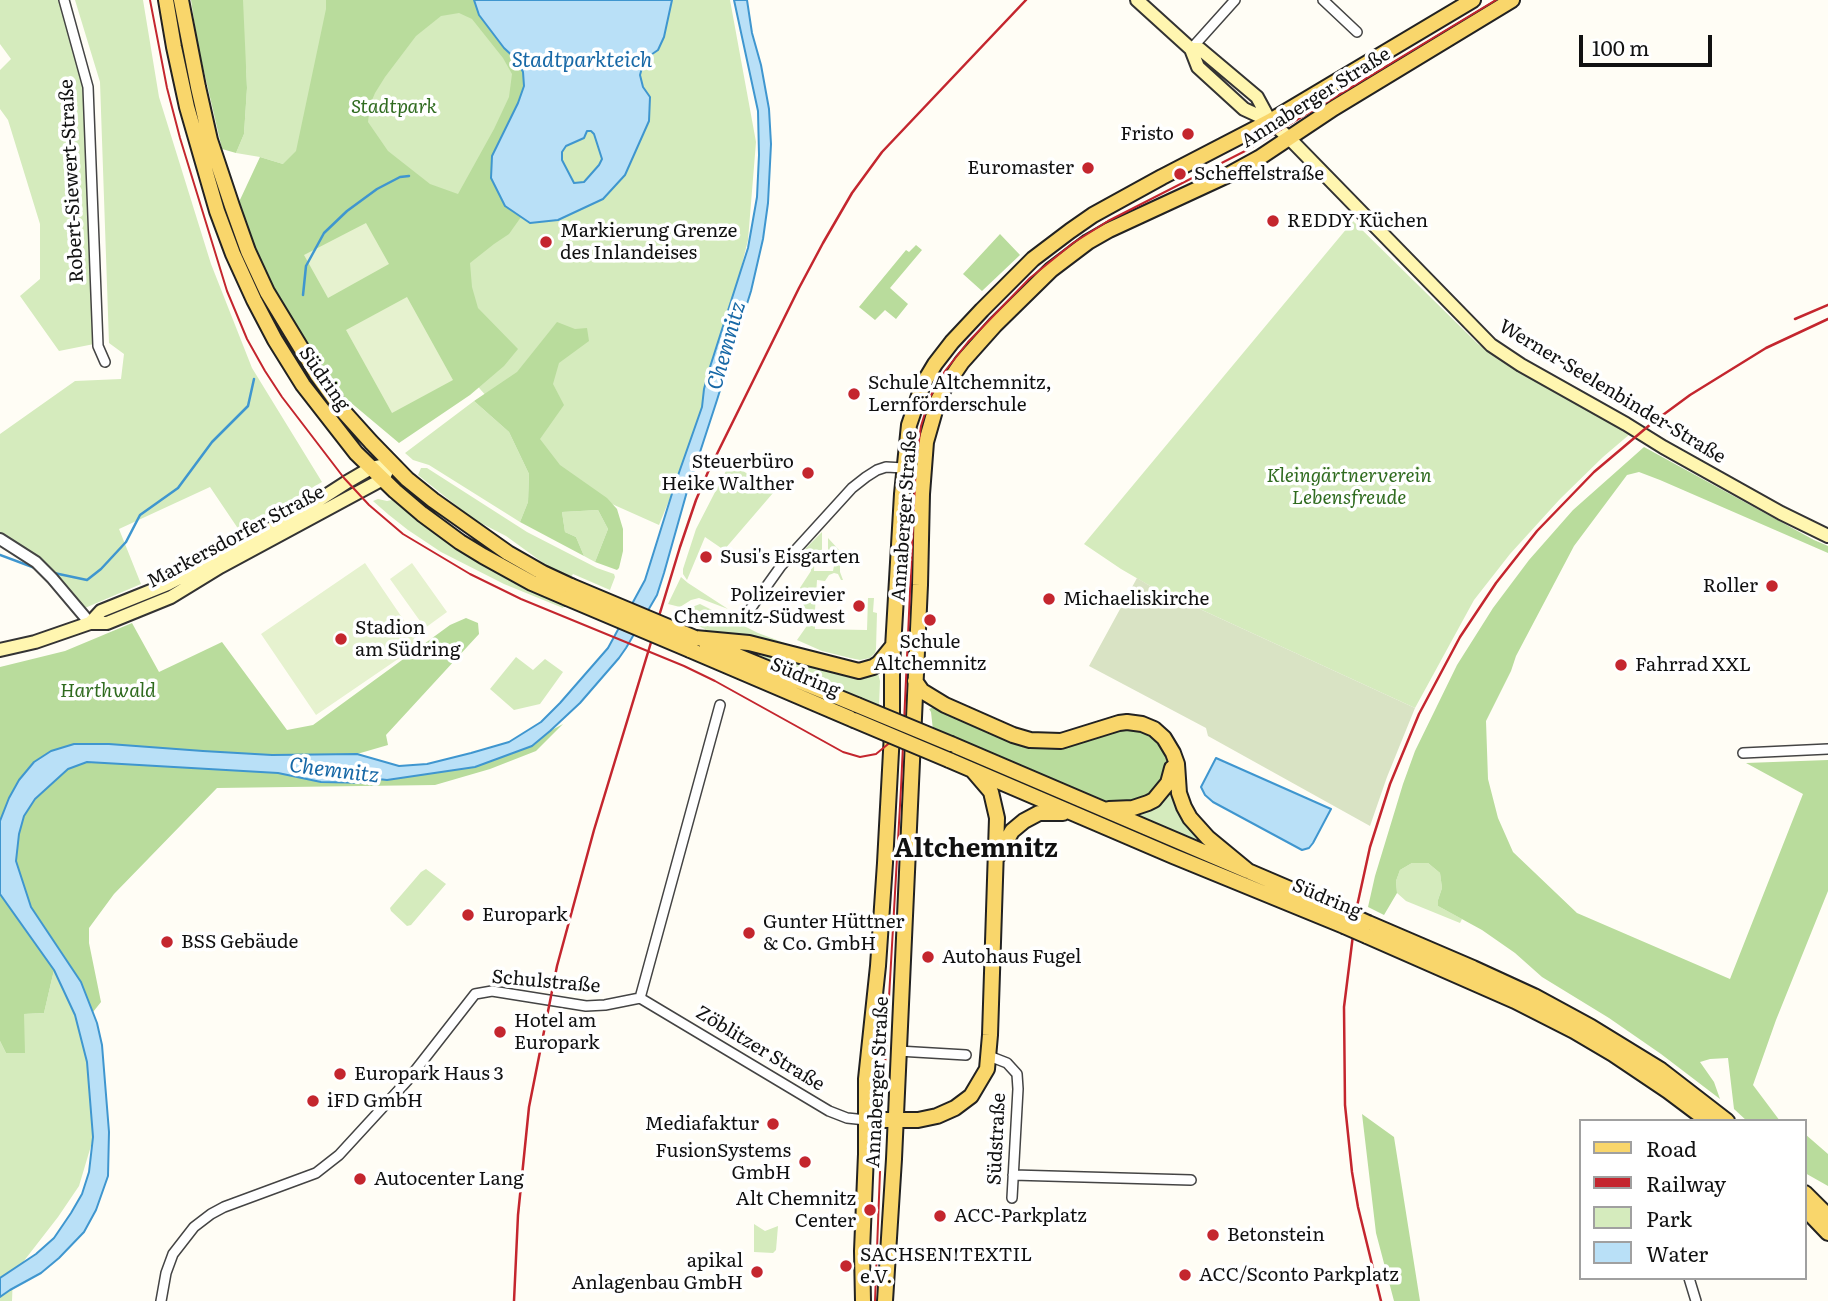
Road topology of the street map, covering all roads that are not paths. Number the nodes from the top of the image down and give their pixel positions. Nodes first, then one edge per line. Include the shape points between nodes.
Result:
1 (64, 0) edge
2 (166, 0) edge
3 (181, 0) edge
4 (1137, 0) edge
5 (1235, 0) edge
6 (1323, 0) edge
7 (1474, 0) edge
8 (1512, 0) edge
9 (1357, 32) dead end
10 (1191, 49) junction
11 (1280, 130) junction
12 (105, 362) dead end
13 (372, 468) junction
14 (388, 468) junction
15 (904, 468) junction
16 (1828, 536) edge
17 (0, 539) edge
18 (746, 615) dead end
19 (90, 623) junction
20 (692, 644) junction
21 (893, 645) junction
22 (0, 650) edge
23 (915, 681) junction
24 (720, 705) dead end
25 (944, 705) junction
26 (913, 725) junction
27 (1828, 749) edge
28 (1173, 753) junction
29 (1743, 753) dead end
30 (973, 771) junction
31 (1016, 789) junction
32 (1059, 791) junction
33 (1104, 809) junction
34 (1074, 814) junction
35 (997, 817) junction
36 (996, 860) junction
37 (1248, 870) junction
38 (1345, 920) junction
39 (640, 998) junction
40 (898, 1051) junction
41 (966, 1055) dead end
42 (989, 1056) junction
43 (1717, 1118) edge
44 (866, 1120) junction
45 (895, 1120) junction
46 (1013, 1175) junction
47 (1191, 1180) dead end
48 (1807, 1195) edge
49 (1012, 1198) dead end
50 (1807, 1211) edge
51 (1828, 1216) edge
52 (1828, 1233) edge
53 (1690, 1280) edge
54 (161, 1301) edge
55 (863, 1301) edge
56 (885, 1301) edge
57 (1696, 1301) edge

1 - 12 street, Robert-Siewert-Straße via 88,87 99,346
2 - 13 main road, Südring via 196,141 233,254 303,385
3 - 14 main road, Südring via 210,140 267,292 331,396
4 - 10 main road
5 - 10 street
6 - 9 street
7 - 11 main road, Annaberger Straße
8 - 11 main road, Annaberger Straße via 1344,102
10 - 11 main road via 1198,67 1232,98
11 - 15 main road, Annaberger Straße via 1162,177 1093,215 1033,259 953,342 923,384 909,425
11 - 16 main road, Werner-Seelenbinder-Straße via 1491,345 1663,447
11 - 23 main road, Annaberger Straße via 1259,158 1088,242 1030,289 953,375 938,400 926,442
13 - 14 main road, Südring
13 - 19 main road, Markersdorfer Straße via 168,584 101,611
14 - 19 main road, Markersdorfer Straße via 171,597 107,623
14 - 20 main road, Südring, bridge via 422,514 508,570
15 - 18 street via 877,470 852,488 781,566
15 - 21 main road, Annaberger Straße
17 - 19 street via 36,562
19 - 22 main road
20 - 21 main road via 749,643 859,671 880,663
20 - 30 main road, Südring, bridge
20 - 32 main road, Südring, bridge via 857,705
21 - 44 main road, Annaberger Straße via 885,863
23 - 25 main road
23 - 26 main road, Annaberger Straße
24 - 39 street
25 - 26 main road via 926,711
25 - 28 main road via 1030,740 1061,741 1135,722 1159,732
26 - 40 main road, Annaberger Straße
27 - 29 street
28 - 33 main road via 1168,783 1154,800 1133,808
28 - 37 main road via 1179,793 1190,818
30 - 31 main road, Südring
30 - 35 main road via 991,792
31 - 32 main road via 1027,786
31 - 34 main road, Südring
31 - 35 main road via 1003,801
32 - 33 main road, Südring
33 - 37 main road, Südring
34 - 36 main road via 1031,816 1008,837
34 - 38 main road, Südring
35 - 36 main road
36 - 42 main road
37 - 38 main road, Südring
38 - 43 main road, Südring, bridge via 1513,986 1591,1027 1661,1070
39 - 44 street, Zöblitzer Straße via 829,1111
39 - 54 street, Schulstraße via 586,1006 492,991 475,995 407,1081 339,1155 316,1173 224,1207 194,1227 173,1254
40 - 41 street
40 - 45 main road, Annaberger Straße
42 - 45 main road via 987,1069 971,1096 955,1108 922,1119
42 - 46 street, Südstraße via 1007,1063 1017,1074
44 - 45 main road
44 - 55 main road, Annaberger Straße
45 - 56 main road, Annaberger Straße
46 - 47 street
46 - 49 street, Südstraße
48 - 51 main road
50 - 52 main road
53 - 57 street

